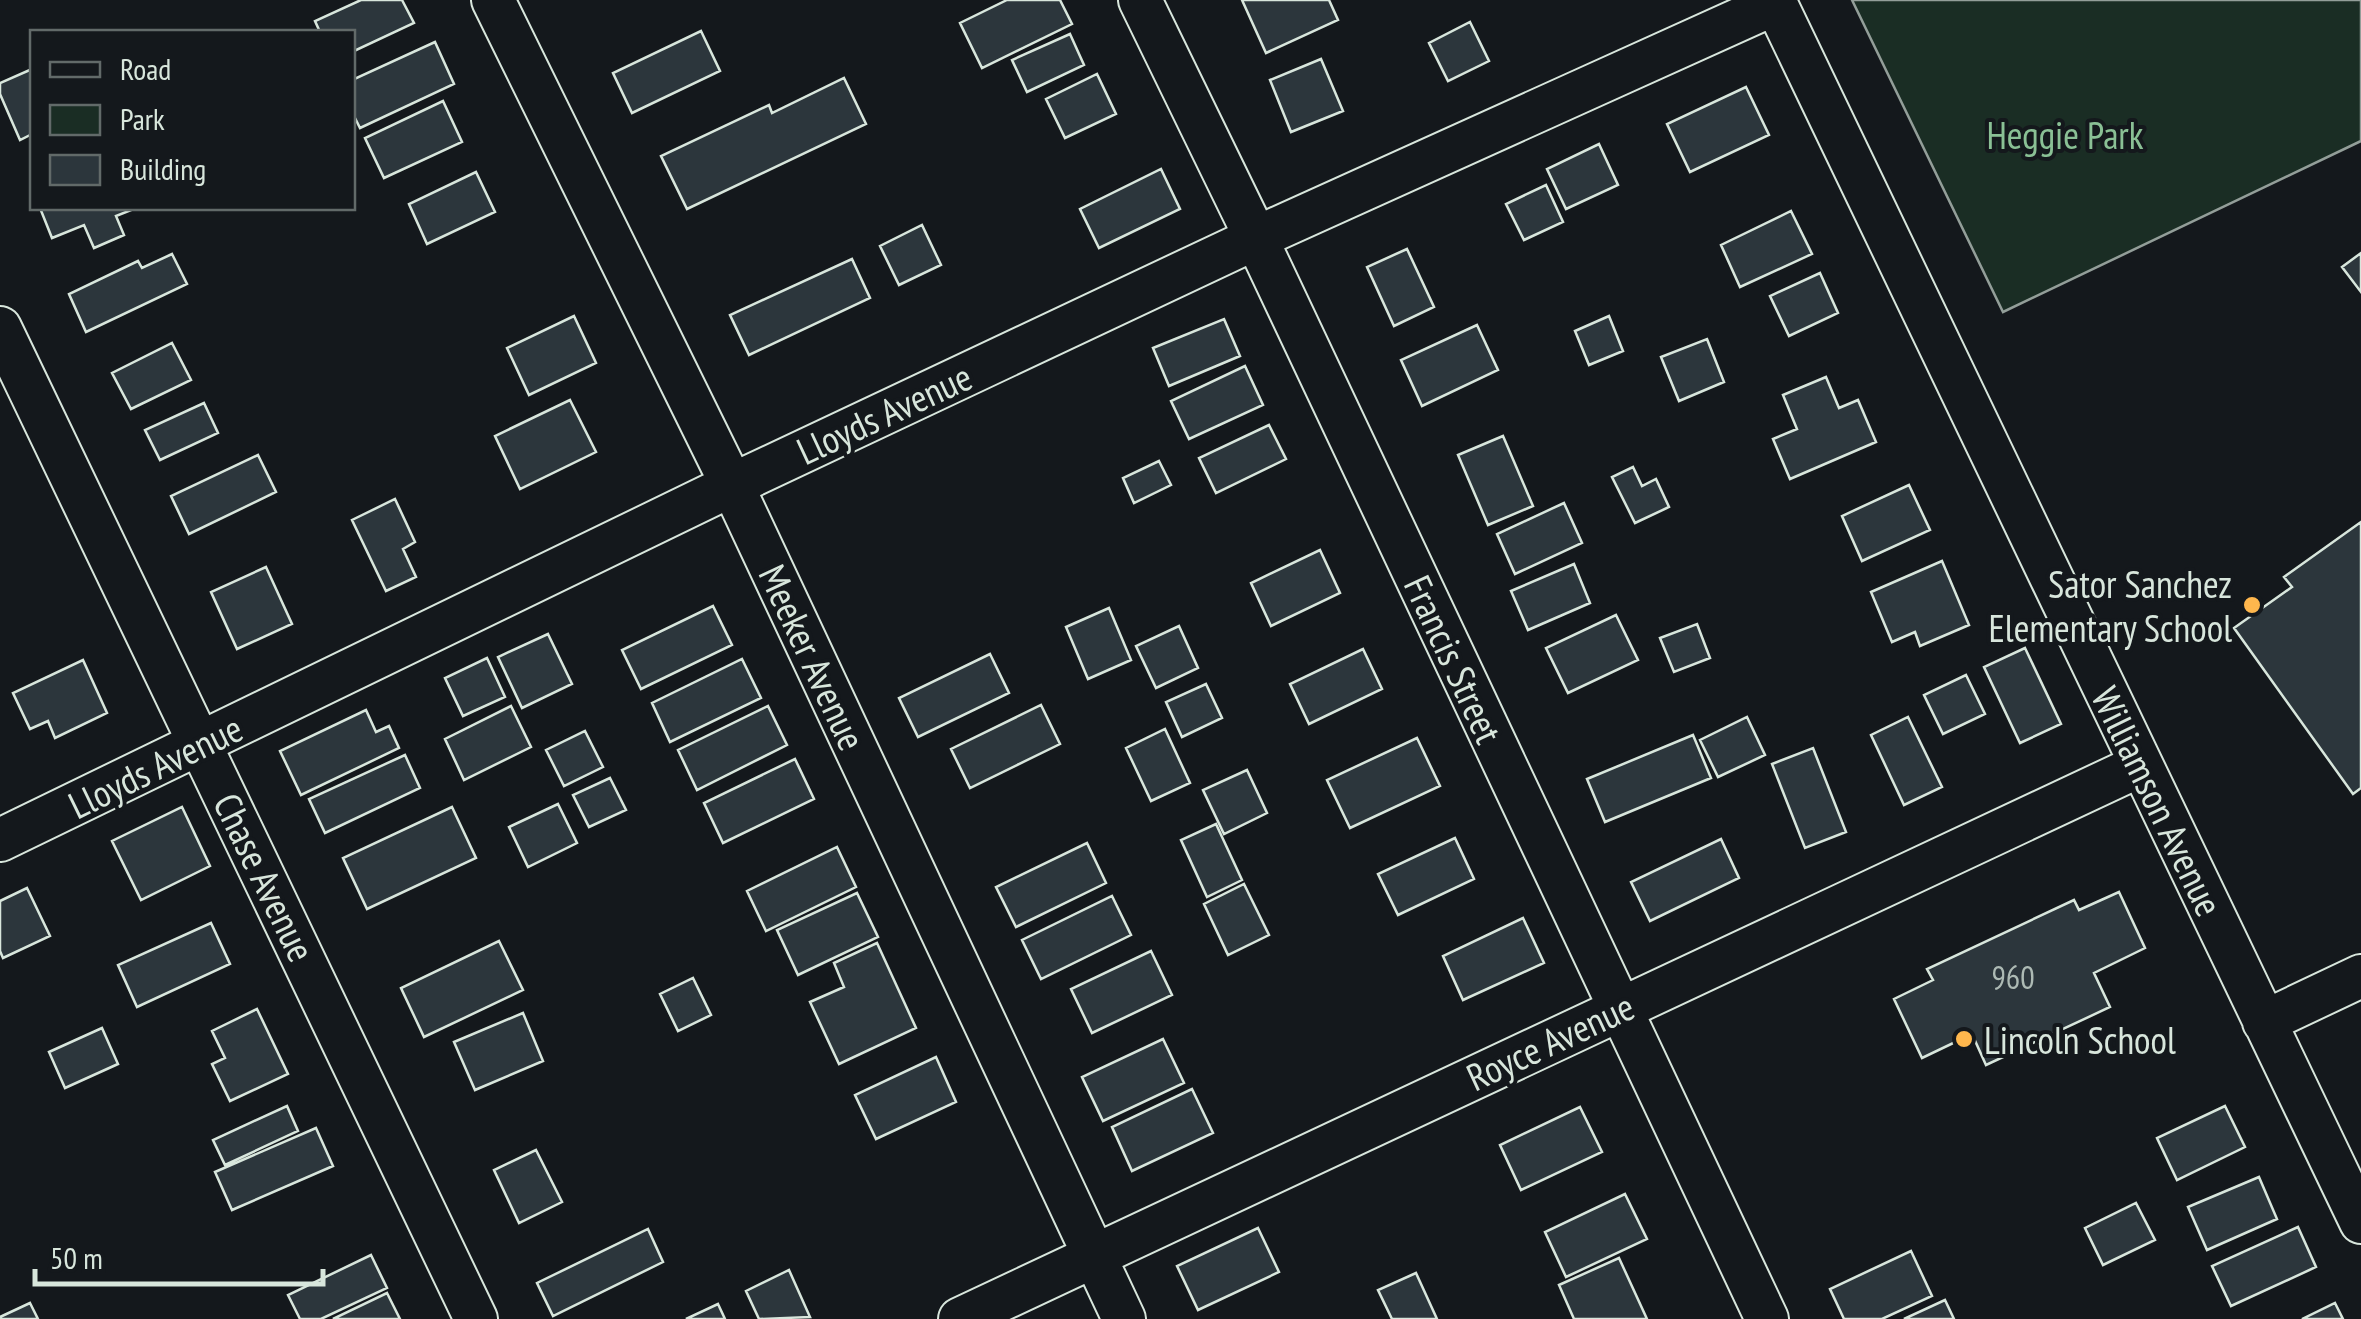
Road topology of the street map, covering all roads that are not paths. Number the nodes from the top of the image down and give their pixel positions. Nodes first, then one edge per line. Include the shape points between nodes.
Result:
1 (492, 0) edge
2 (1140, 0) edge
3 (1775, 2) edge
4 (1256, 238) junction
5 (0, 328) edge
6 (732, 485) junction
7 (201, 744) junction
8 (2141, 765) junction
9 (0, 840) edge
10 (2361, 976) edge
11 (1618, 1010) junction
12 (2264, 1022) junction
13 (2361, 1222) edge
14 (1094, 1254) junction
15 (476, 1319) edge
16 (960, 1319) edge
17 (1124, 1319) edge
18 (1767, 1319) edge

1 - 6 street, Meeker Avenue
2 - 4 street, Francis Street
3 - 4 street, Lloyds Avenue
3 - 8 street, Williamson Avenue
4 - 6 street, Lloyds Avenue
4 - 11 street, Francis Street
5 - 7 street, Chase Avenue
6 - 7 street, Lloyds Avenue
6 - 14 street, Meeker Avenue
7 - 9 street, Lloyds Avenue
7 - 15 street, Chase Avenue
8 - 11 street, Royce Avenue
8 - 12 street, Williamson Avenue
10 - 12 street
11 - 14 street, Royce Avenue
11 - 18 street, Francis Street
12 - 13 street, Williamson Avenue
14 - 16 street, Royce Avenue
14 - 17 street, Meeker Avenue

